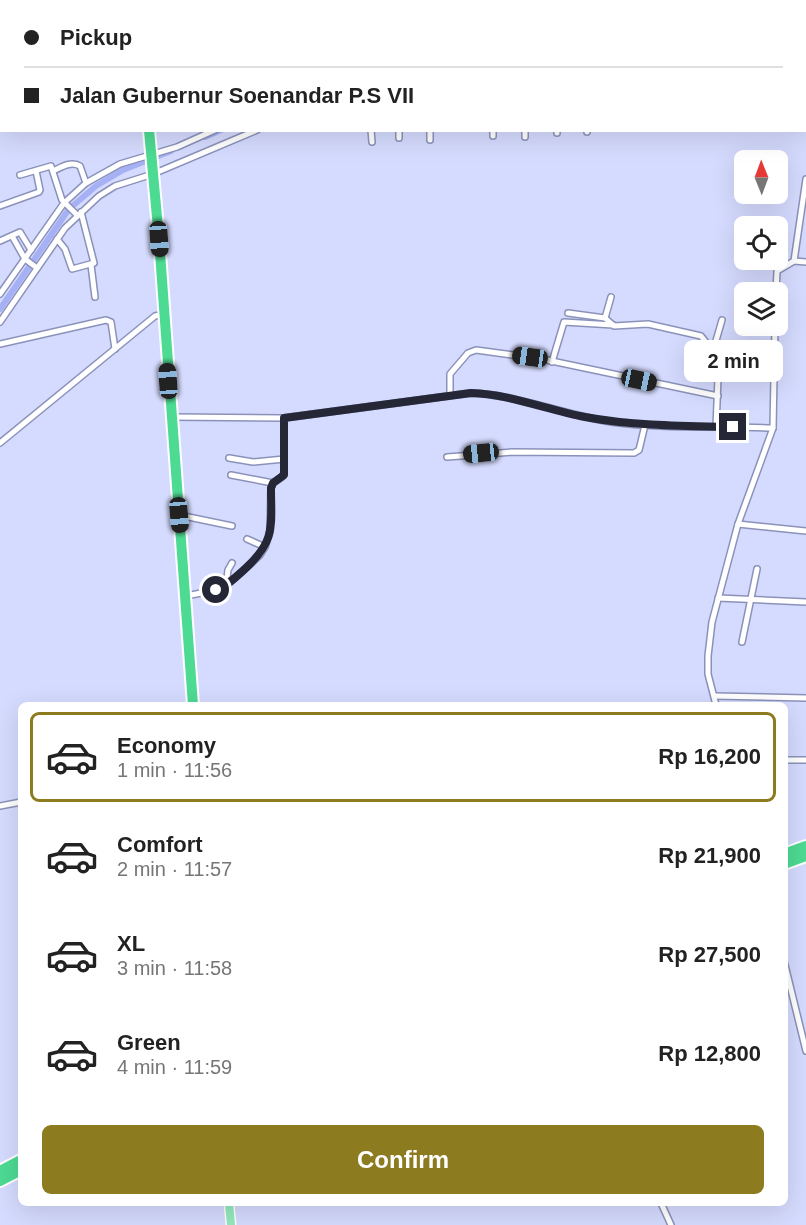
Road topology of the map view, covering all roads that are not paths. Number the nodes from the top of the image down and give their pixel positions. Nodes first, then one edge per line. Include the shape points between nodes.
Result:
1 (149, 132) edge
2 (211, 132) edge
3 (253, 132) edge
4 (371, 132) edge
5 (399, 132) edge
6 (430, 132) edge
7 (399, 138) dead end
8 (430, 140) dead end
9 (372, 142) dead end
10 (151, 155) junction
11 (36, 171) junction
12 (53, 171) junction
13 (153, 172) junction
14 (20, 175) dead end
15 (806, 179) edge
16 (86, 183) junction
17 (65, 204) junction
18 (0, 206) edge
19 (77, 213) junction
20 (12, 236) junction
21 (57, 239) junction
22 (0, 241) edge
23 (31, 250) junction
24 (26, 260) junction
25 (794, 261) junction
26 (806, 262) edge
27 (91, 265) junction
28 (36, 268) junction
29 (72, 269) junction
30 (64, 272) dead end
31 (776, 282) edge
32 (0, 294) edge
33 (95, 297) dead end
34 (611, 297) dead end
35 (568, 313) dead end
36 (164, 314) junction
37 (605, 318) junction
38 (722, 320) dead end
39 (0, 322) edge
40 (614, 326) junction
41 (775, 336) edge
42 (0, 345) edge
43 (713, 348) junction
44 (115, 349) junction
45 (552, 362) junction
46 (450, 395) junction
47 (718, 396) junction
48 (171, 417) junction
49 (284, 418) junction
50 (645, 425) junction
51 (716, 427) junction
52 (773, 428) junction
53 (0, 443) edge
54 (447, 457) dead end
55 (229, 458) dead end
56 (284, 459) junction
57 (231, 475) dead end
58 (273, 483) junction
59 (179, 515) junction
60 (738, 524) junction
61 (232, 526) dead end
62 (806, 531) edge
63 (247, 539) dead end
64 (265, 548) junction
65 (232, 562) dead end
66 (757, 569) dead end
67 (226, 586) junction
68 (186, 596) junction
69 (718, 598) junction
70 (751, 600) junction
71 (806, 602) edge
72 (742, 642) dead end
73 (714, 696) junction
74 (806, 698) edge
75 (193, 702) edge
76 (715, 702) edge
77 (788, 760) edge
78 (806, 760) edge
79 (18, 803) edge
80 (0, 806) edge
81 (806, 846) edge
82 (788, 853) edge
83 (806, 856) edge
84 (788, 863) edge
85 (788, 975) edge
86 (804, 1031) edge
87 (806, 1051) edge
88 (18, 1162) edge
89 (0, 1171) edge
90 (18, 1172) edge
91 (0, 1181) edge
92 (230, 1206) edge
93 (662, 1206) edge
94 (231, 1225) edge
95 (671, 1225) edge

1 - 10 highway
2 - 10 street
3 - 13 street
4 - 9 street
5 - 7 street
6 - 8 street
10 - 13 highway
10 - 16 street via 120,164
11 - 12 street via 50,165
11 - 14 street
11 - 18 street via 40,191
12 - 16 street via 77,164
12 - 17 street
13 - 19 street via 115,186
13 - 36 highway
15 - 25 street
16 - 17 street
17 - 19 street
17 - 23 street
19 - 21 street
19 - 27 street via 95,261
20 - 22 street
20 - 23 street via 20,232
20 - 24 street
21 - 28 street
21 - 29 street
23 - 24 street
24 - 28 street
24 - 32 street
25 - 26 street
25 - 31 street via 777,270
27 - 29 street
27 - 33 street
28 - 39 street
29 - 30 street
34 - 37 street
35 - 37 street
36 - 44 street via 155,316
36 - 48 highway
37 - 40 street
38 - 43 street
40 - 43 street via 648,324 696,333
40 - 45 street via 565,321
41 - 52 street
42 - 44 street via 106,320 111,322
43 - 47 street
44 - 53 street
45 - 46 street via 472,350 450,374
45 - 47 street
46 - 49 street
46 - 50 street via 494,395 583,417
47 - 51 street
48 - 49 street
48 - 59 highway
49 - 56 street
50 - 51 street
50 - 54 street via 639,450 634,453 512,452
51 - 52 street
52 - 60 street
55 - 56 street via 253,462
56 - 58 street via 284,475
57 - 58 street
58 - 64 street via 270,532
59 - 61 street
59 - 68 highway
60 - 62 street
60 - 69 street
63 - 64 street
64 - 67 street
65 - 67 street
66 - 70 street
67 - 68 street
68 - 75 highway
69 - 70 street
69 - 73 street via 708,656
70 - 71 street
70 - 72 street
73 - 74 street
73 - 76 street
77 - 78 street
79 - 80 street
81 - 82 highway
83 - 84 highway
85 - 86 street
86 - 87 street
88 - 89 highway
90 - 91 highway
92 - 94 main road
93 - 95 street

